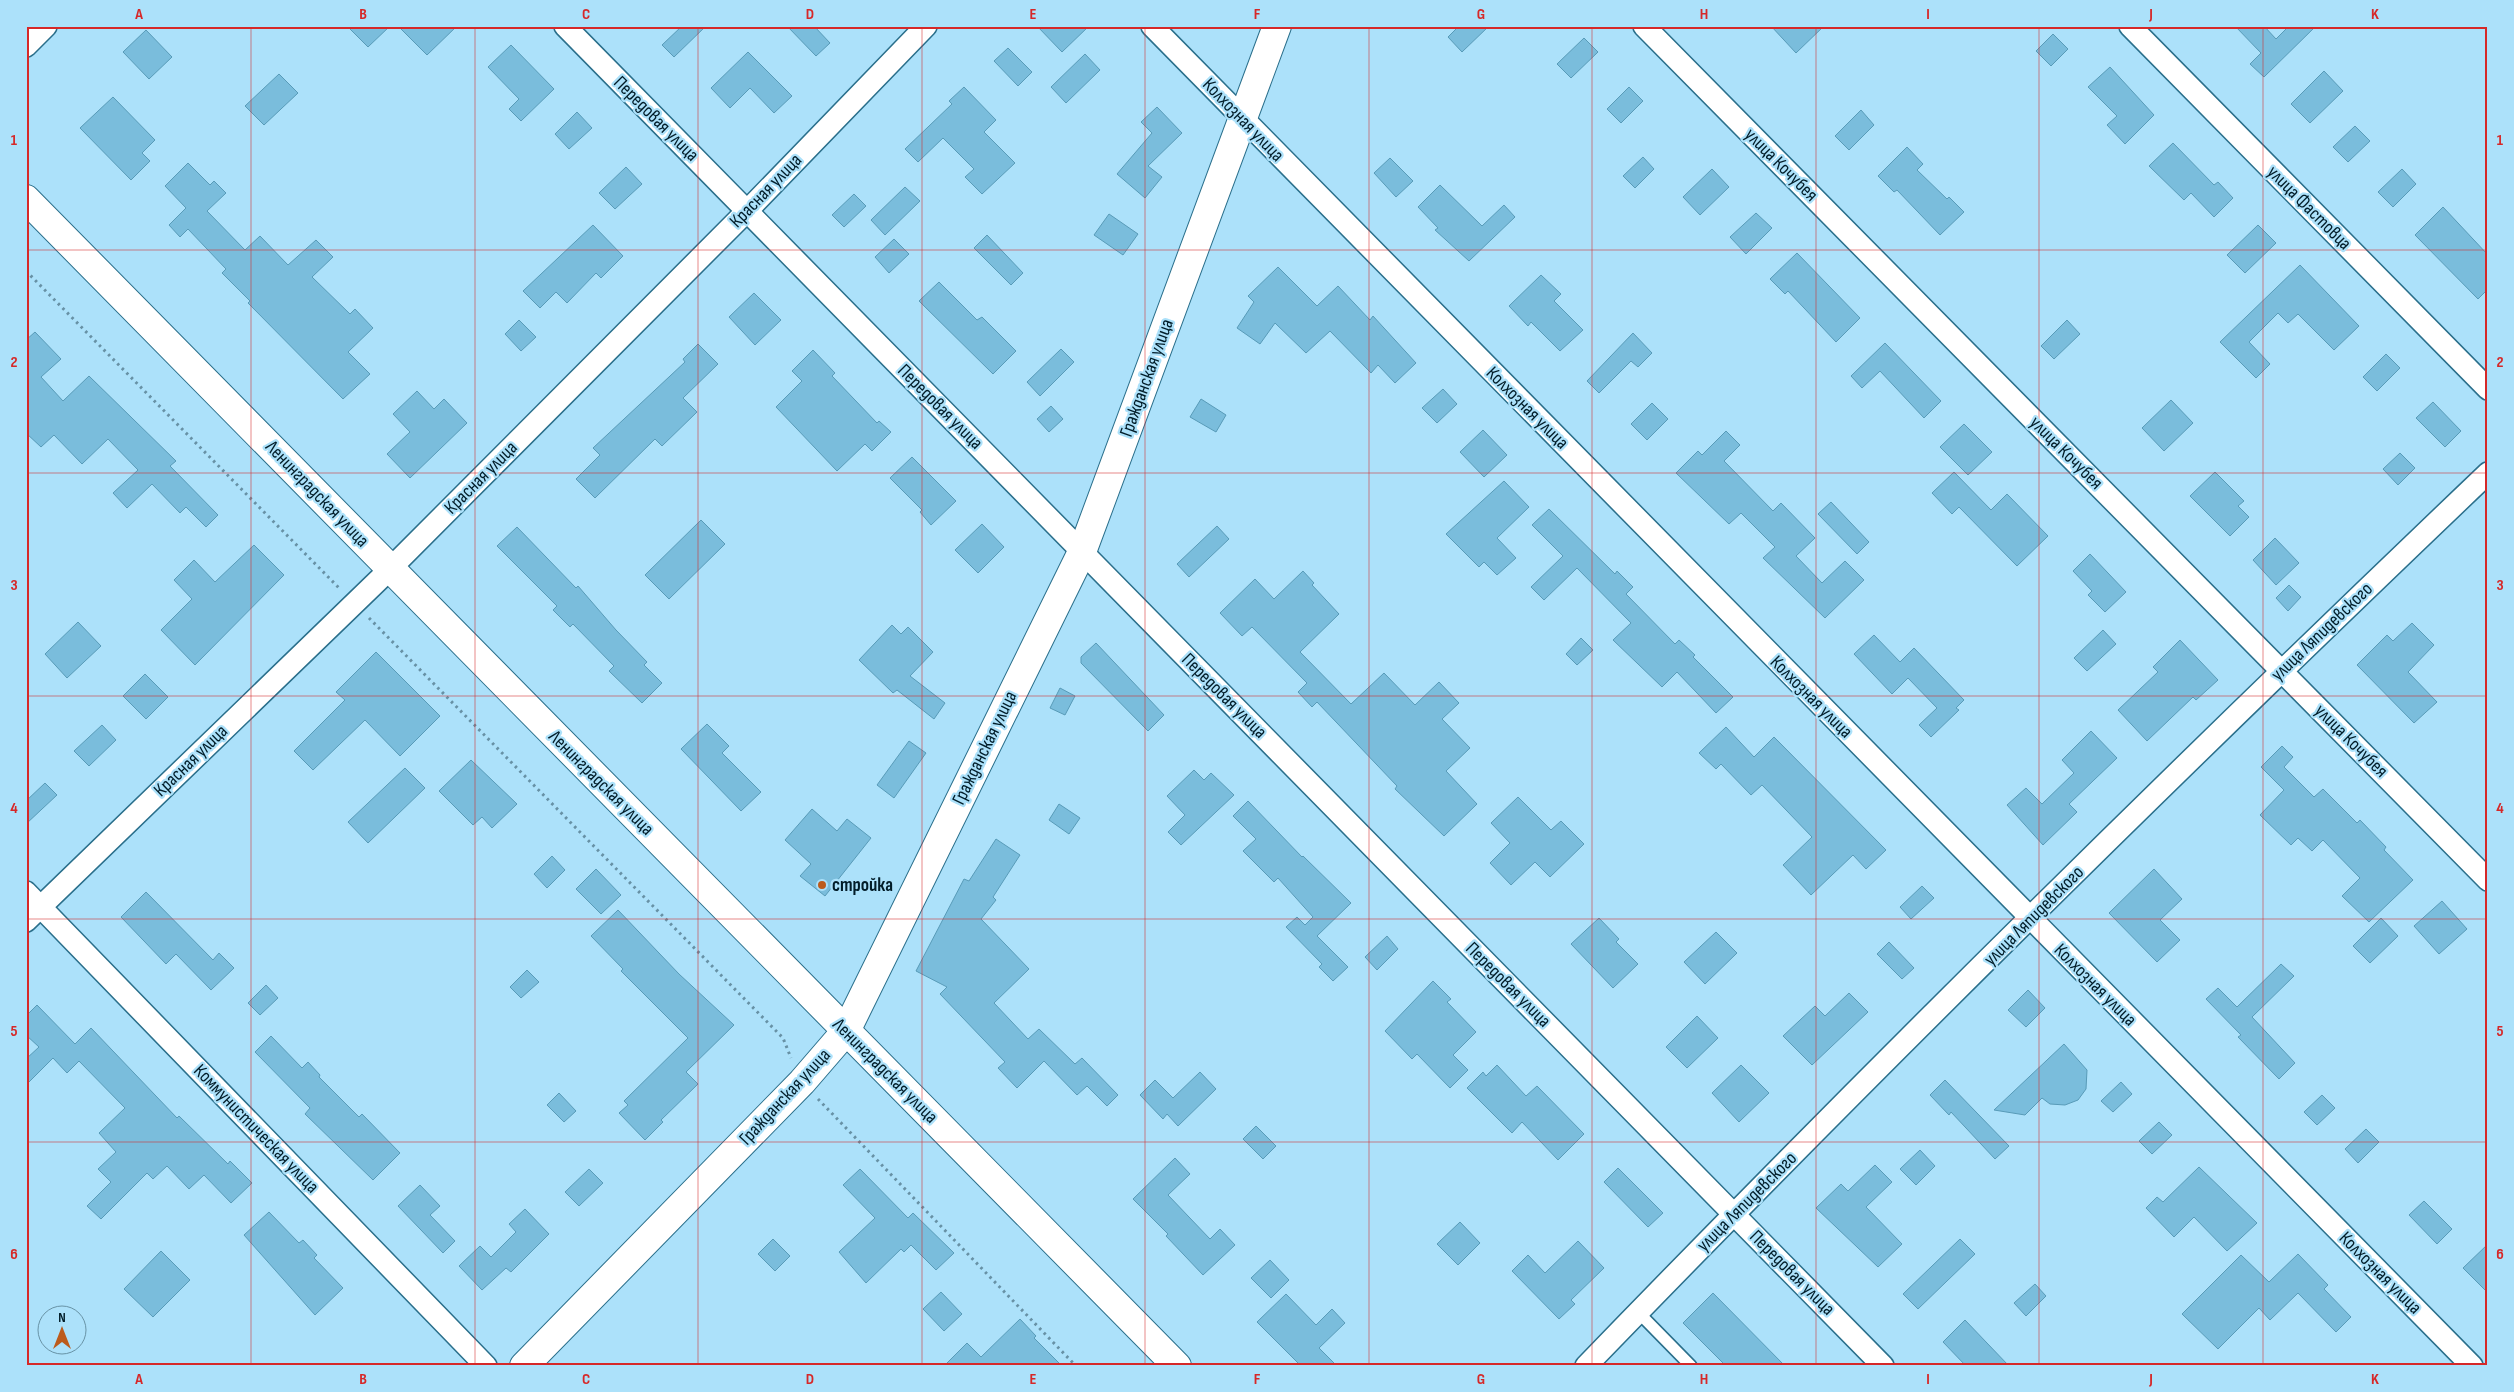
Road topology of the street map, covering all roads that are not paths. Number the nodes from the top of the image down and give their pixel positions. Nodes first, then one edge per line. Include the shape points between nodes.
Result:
1 (46, 26) edge
2 (565, 26) edge
3 (926, 26) edge
4 (1152, 26) edge
5 (1277, 26) edge
6 (1644, 26) edge
7 (2130, 26) edge
8 (26, 46) edge
9 (1244, 121) junction
10 (26, 199) edge
11 (747, 212) junction
12 (2488, 389) edge
13 (2488, 473) edge
14 (1082, 552) junction
15 (390, 569) junction
16 (2281, 670) junction
17 (2488, 880) edge
18 (31, 907) edge
19 (2030, 919) junction
20 (846, 1031) junction
21 (1734, 1214) junction
22 (1638, 1312) junction
23 (486, 1366) edge
24 (524, 1366) edge
25 (1177, 1366) edge
26 (1586, 1366) edge
27 (1691, 1366) edge
28 (1883, 1366) edge
29 (2472, 1366) edge

1 - 8 street
2 - 11 street, Передовая улица
3 - 11 street, Красная улица
4 - 9 street, Колхозная улица
5 - 9 street, Гражданская улица
6 - 16 street, улица Кочубея
7 - 12 street, улица Фастовца
9 - 14 street, Гражданская улица
9 - 19 street, Колхозная улица
10 - 15 street, Ленинградская улица
11 - 14 street, Передовая улица
11 - 15 street, Красная улица
13 - 16 street, улица Ляпидевского
14 - 20 street, Гражданская улица
14 - 21 street, Передовая улица
15 - 18 street, Красная улица
15 - 20 street, Ленинградская улица
16 - 17 street, улица Кочубея
16 - 19 street, улица Ляпидевского
18 - 23 street, Коммунистическая улица
19 - 21 street, улица Ляпидевского
19 - 29 street, Колхозная улица
20 - 24 street, Гражданская улица via 802,1082
20 - 25 street, Ленинградская улица
21 - 22 street, улица Ляпидевского
21 - 28 street, Передовая улица
22 - 26 street, улица Ляпидевского
22 - 27 lane

